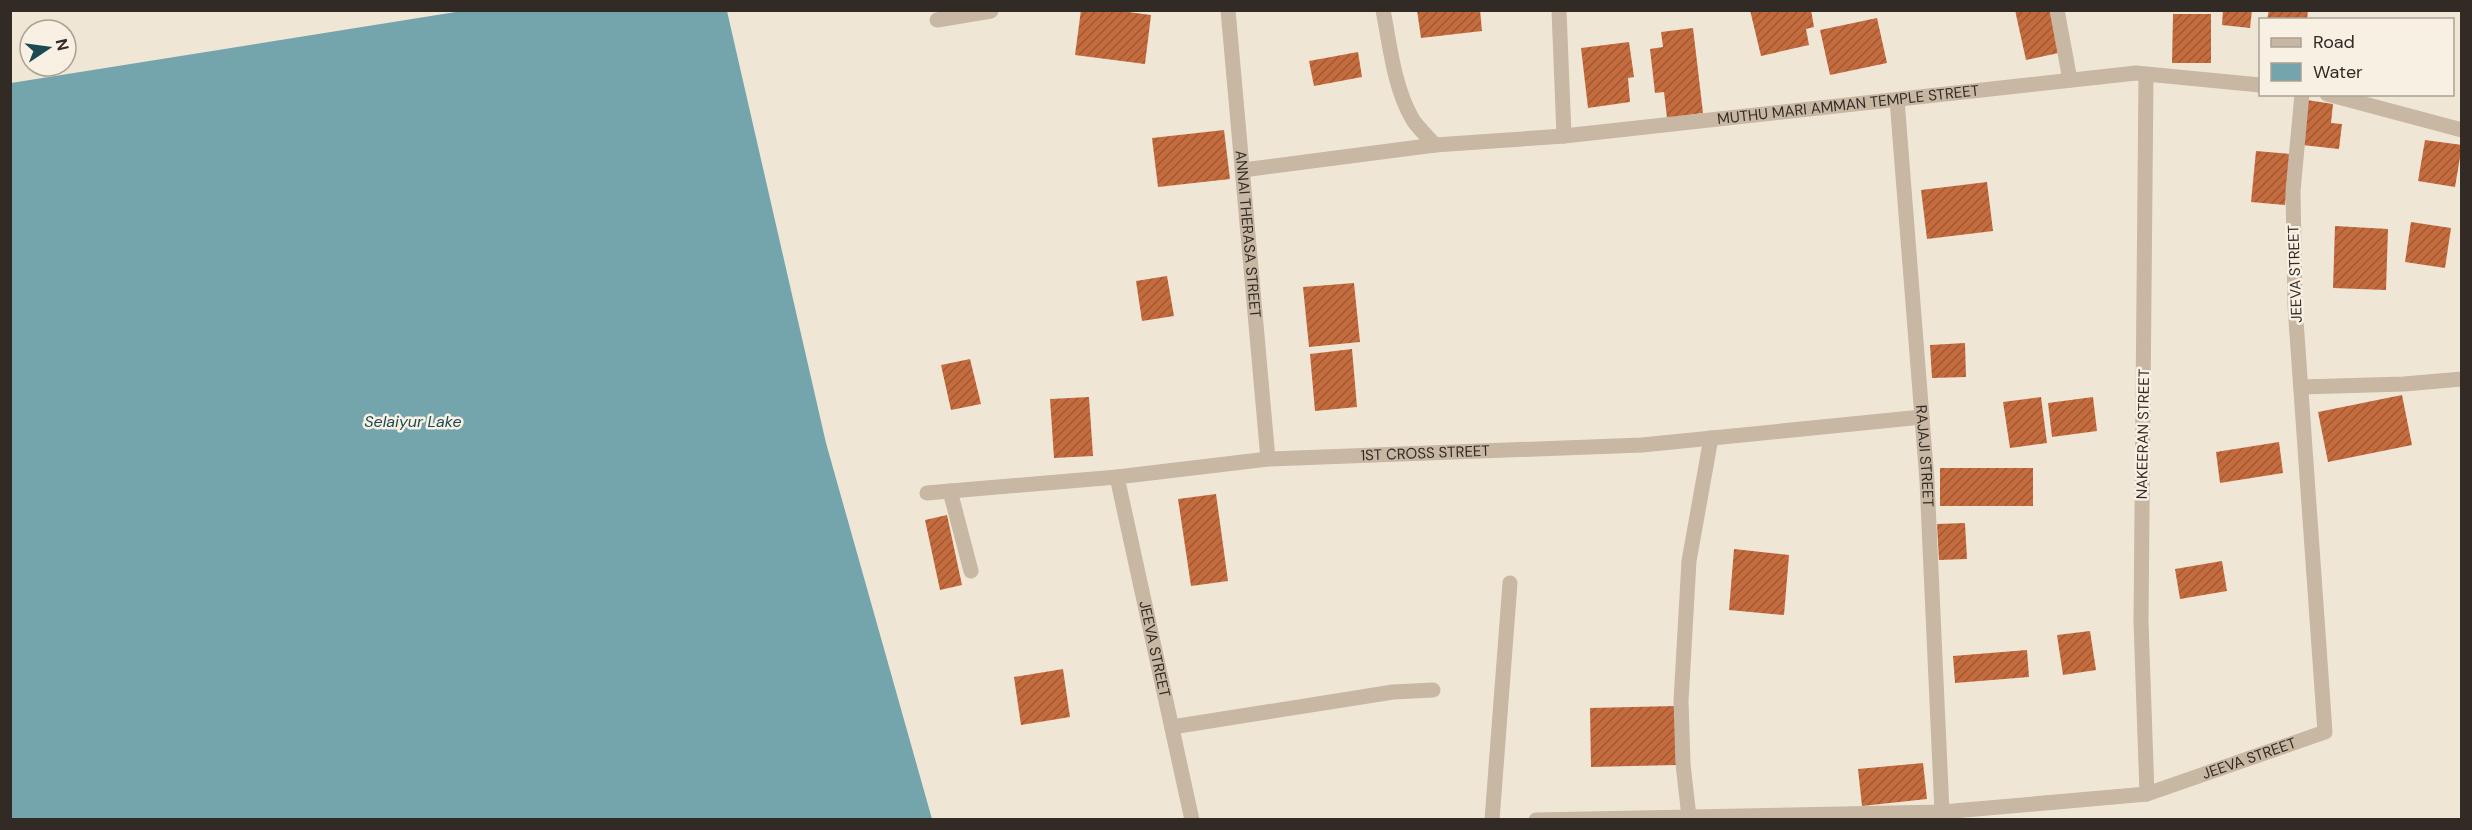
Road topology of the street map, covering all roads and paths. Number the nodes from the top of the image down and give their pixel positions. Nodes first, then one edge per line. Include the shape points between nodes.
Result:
1 (1001, 10) edge
2 (1228, 10) edge
3 (1383, 10) edge
4 (1559, 10) edge
5 (2057, 10) edge
6 (991, 11) edge
7 (937, 20) dead end
8 (2146, 75) junction
9 (2070, 80) junction
10 (2259, 85) edge
11 (2302, 96) edge
12 (2334, 96) edge
13 (1897, 100) junction
14 (2462, 130) edge
15 (1563, 136) junction
16 (1435, 145) junction
17 (1243, 170) junction
18 (2462, 379) edge
19 (2301, 387) junction
20 (1922, 417) junction
21 (1711, 438) junction
22 (1268, 459) junction
23 (1117, 477) junction
24 (950, 491) junction
25 (927, 493) dead end
26 (971, 571) dead end
27 (1510, 583) dead end
28 (1433, 690) dead end
29 (1172, 727) junction
30 (2147, 794) junction
31 (1942, 812) junction
32 (1689, 817) junction
33 (1816, 817) edge
34 (1192, 819) edge
35 (1492, 819) edge
36 (1536, 819) edge

1 - 6 street
2 - 17 street, ANNAI THERASA STREET
3 - 16 street via 1404,101 1414,122
4 - 15 street
5 - 9 street
6 - 7 street
8 - 9 street, MUTHU MARI AMMAN TEMPLE STREET
8 - 10 street, MUTHU MARI AMMAN TEMPLE STREET
8 - 30 street, NAKEERAN STREET via 2141,622
9 - 13 street, MUTHU MARI AMMAN TEMPLE STREET
11 - 19 street, JEEVA STREET via 2293,191
12 - 14 street
13 - 15 street, MUTHU MARI AMMAN TEMPLE STREET
13 - 20 street, RAJAJI STREET
15 - 16 street, MUTHU MARI AMMAN TEMPLE STREET
16 - 17 street, MUTHU MARI AMMAN TEMPLE STREET
17 - 22 street, ANNAI THERASA STREET
18 - 19 street
19 - 30 street, JEEVA STREET via 2325,732
20 - 21 street, 1ST CROSS STREET
20 - 31 street, RAJAJI STREET
21 - 22 street, 1ST CROSS STREET via 1642,445
21 - 32 street via 1689,561 1681,701
22 - 23 street, 1ST CROSS STREET
23 - 24 street, 1ST CROSS STREET
23 - 29 street, JEEVA STREET
24 - 25 street, 1ST CROSS STREET
24 - 26 street
27 - 35 street
28 - 29 street via 1393,692
29 - 34 street, JEEVA STREET
30 - 31 street, JEEVA STREET
31 - 33 street, JEEVA STREET
32 - 33 street, JEEVA STREET
32 - 36 street, JEEVA STREET

